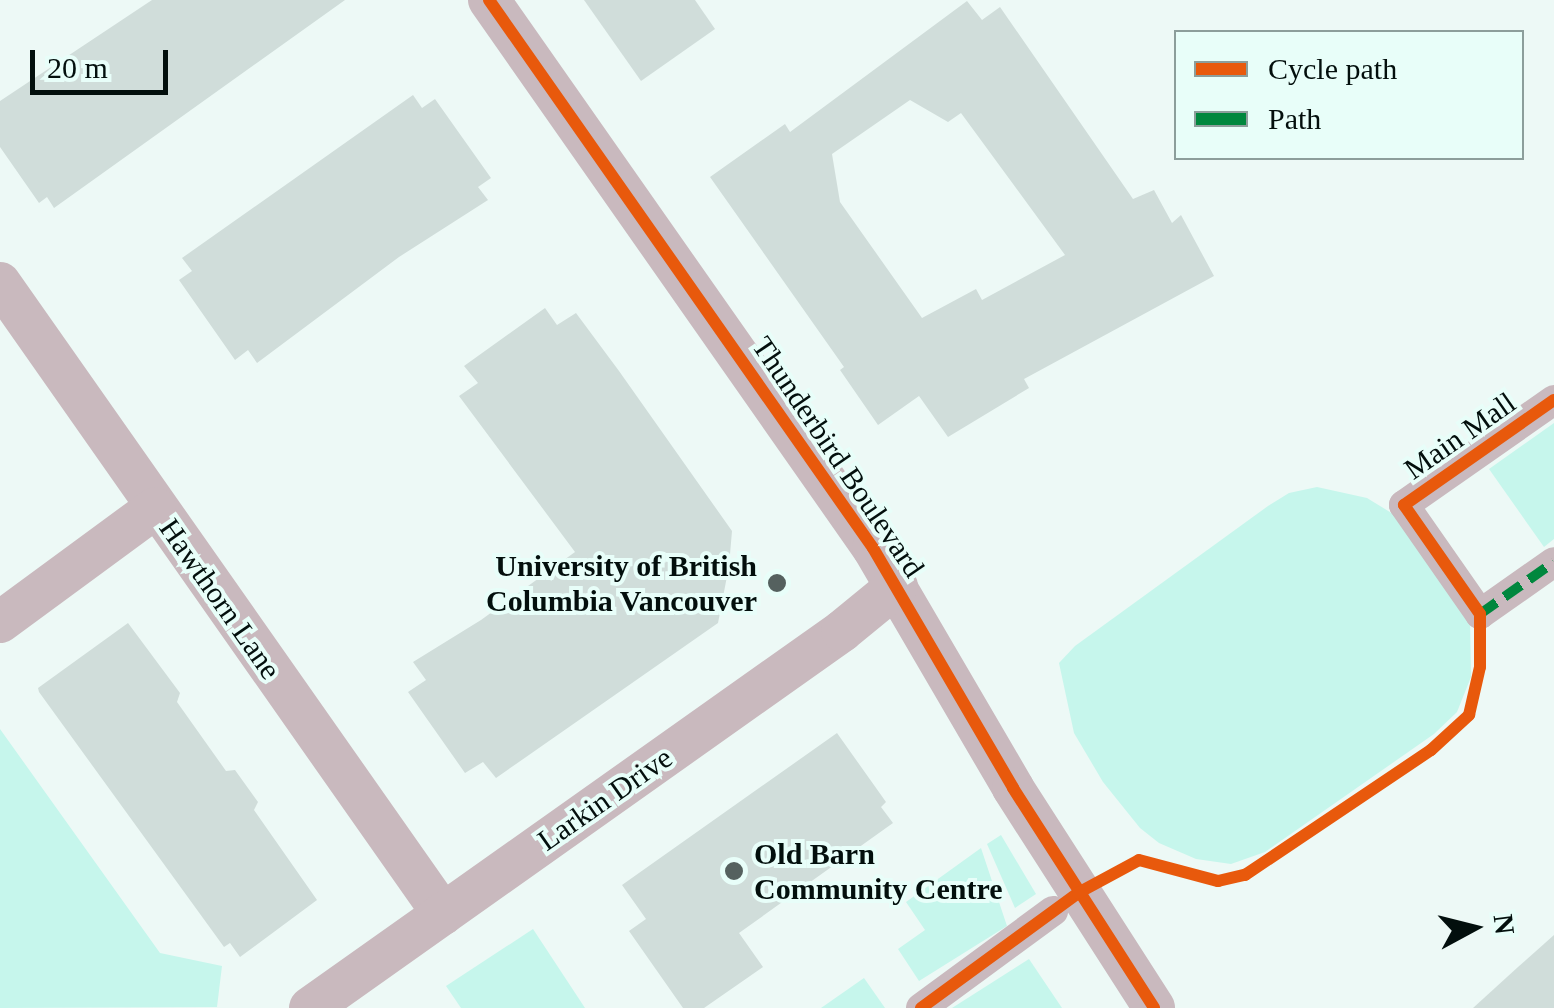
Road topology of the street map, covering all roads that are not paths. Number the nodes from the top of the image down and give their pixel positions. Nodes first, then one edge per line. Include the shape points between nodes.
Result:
1 (489, 0) edge
2 (0, 282) edge
3 (1554, 400) edge
4 (156, 508) junction
5 (1554, 562) edge
6 (897, 586) junction
7 (0, 622) edge
8 (1053, 911) dead end
9 (443, 914) junction
10 (310, 1008) edge
11 (921, 1008) edge
12 (1154, 1008) edge

1 - 6 street, Thunderbird Boulevard
2 - 4 street, Hawthorn Lane
3 - 5 street, Main Mall via 1404,505 1480,614
4 - 7 street
4 - 9 street, Hawthorn Lane
6 - 9 street, Larkin Drive
6 - 12 street, Thunderbird Boulevard via 1012,788
8 - 11 street
9 - 10 street, Larkin Drive

